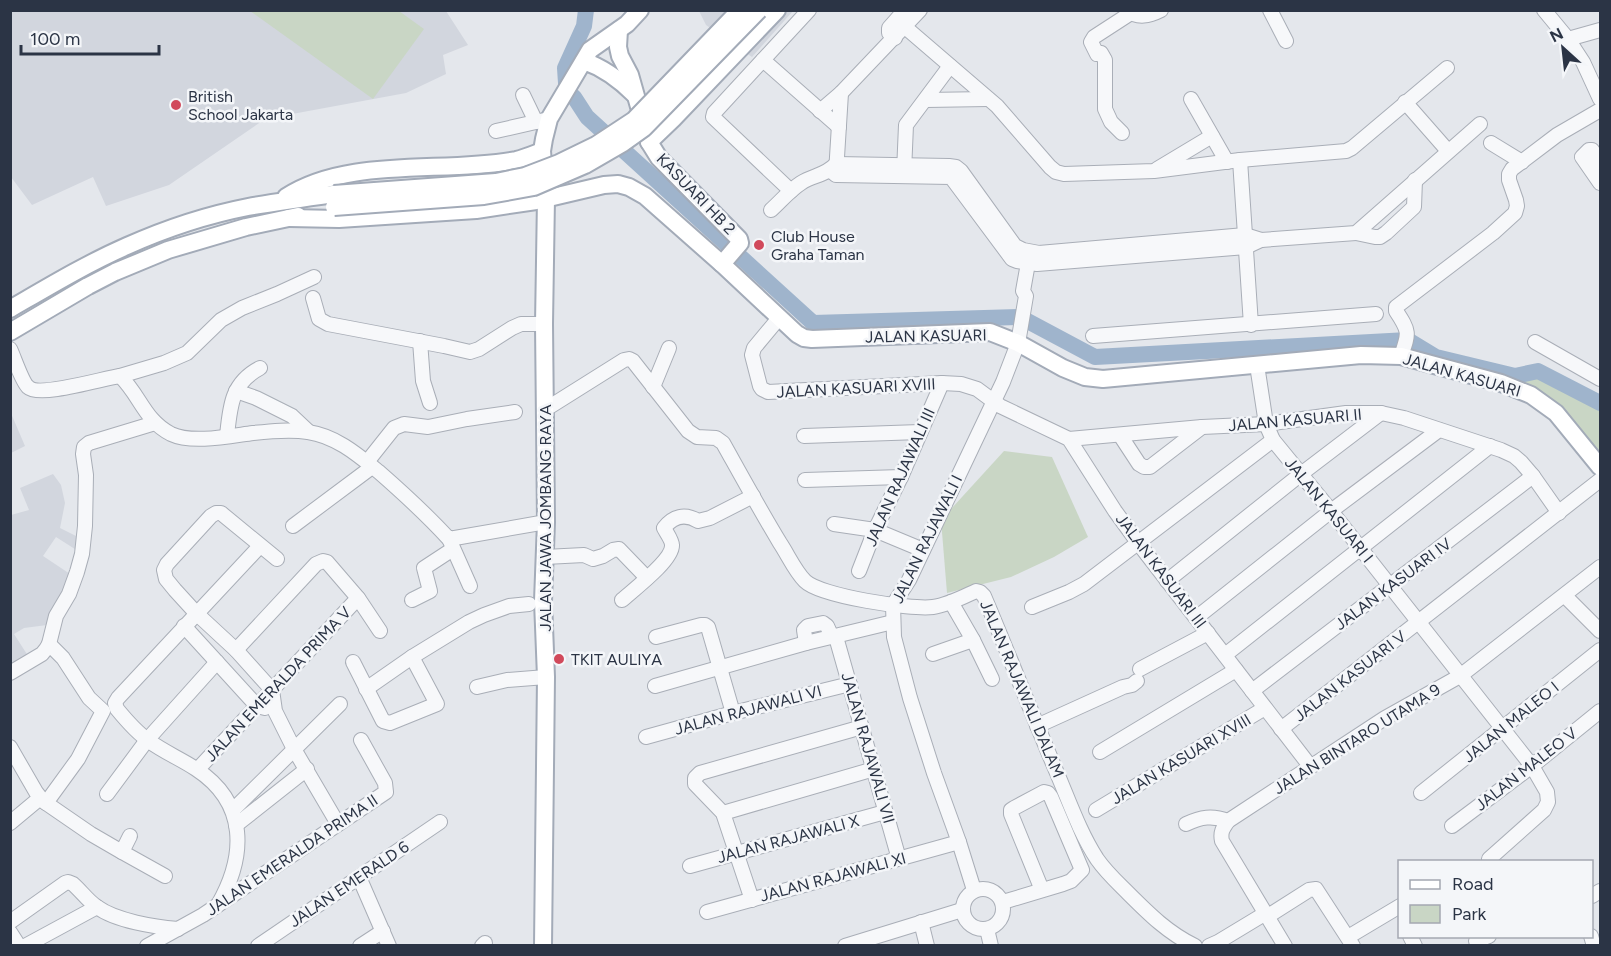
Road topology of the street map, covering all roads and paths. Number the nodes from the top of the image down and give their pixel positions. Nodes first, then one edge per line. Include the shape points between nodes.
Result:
1 (640, 10) edge
2 (740, 10) edge
3 (759, 10) edge
4 (777, 10) edge
5 (808, 10) edge
6 (905, 10) edge
7 (920, 10) edge
8 (1161, 10) edge
9 (1270, 10) edge
10 (1544, 10) edge
11 (1129, 12) edge
12 (619, 30) junction
13 (1600, 30) edge
14 (900, 32) junction
15 (1568, 39) junction
16 (1286, 41) dead end
17 (763, 60) junction
18 (584, 61) junction
19 (950, 66) junction
20 (1447, 68) dead end
21 (841, 93) junction
22 (523, 95) dead end
23 (635, 96) junction
24 (988, 99) junction
25 (1191, 99) dead end
26 (1600, 99) edge
27 (926, 100) junction
28 (1405, 102) junction
29 (1600, 110) edge
30 (820, 111) junction
31 (543, 121) junction
32 (1480, 124) dead end
33 (839, 127) junction
34 (496, 132) dead end
35 (1122, 133) dead end
36 (1212, 136) junction
37 (650, 142) junction
38 (1491, 143) dead end
39 (542, 151) junction
40 (1448, 151) junction
41 (1234, 161) junction
42 (1522, 162) junction
43 (1600, 162) edge
44 (834, 170) junction
45 (904, 171) junction
46 (1154, 171) junction
47 (1415, 180) junction
48 (1600, 183) edge
49 (791, 191) junction
50 (546, 198) junction
51 (334, 201) junction
52 (278, 202) junction
53 (771, 210) dead end
54 (289, 218) junction
55 (1356, 233) junction
56 (1246, 241) junction
57 (1033, 258) junction
58 (724, 261) junction
59 (314, 277) dead end
60 (313, 298) dead end
61 (10, 309) edge
62 (1377, 314) dead end
63 (779, 318) junction
64 (544, 324) junction
65 (1251, 324) junction
66 (10, 332) edge
67 (1093, 336) dead end
68 (420, 341) junction
69 (1535, 342) dead end
70 (1017, 343) junction
71 (1404, 346) junction
72 (669, 348) dead end
73 (10, 349) edge
74 (1257, 365) junction
75 (260, 368) dead end
76 (120, 376) junction
77 (1600, 379) edge
78 (942, 383) junction
79 (653, 387) junction
80 (236, 391) junction
81 (430, 402) dead end
82 (993, 402) junction
83 (546, 409) junction
84 (515, 412) dead end
85 (1381, 413) junction
86 (155, 423) junction
87 (1266, 424) junction
88 (1202, 428) junction
89 (1439, 430) junction
90 (309, 432) junction
91 (920, 432) junction
92 (1120, 435) junction
93 (227, 436) junction
94 (804, 436) dead end
95 (1069, 439) junction
96 (1273, 440) junction
97 (1490, 447) junction
98 (370, 464) junction
99 (1600, 467) edge
100 (1301, 474) junction
101 (1533, 476) junction
102 (901, 477) junction
103 (805, 480) dead end
104 (1600, 480) edge
105 (753, 496) junction
106 (1331, 510) junction
107 (1559, 513) junction
108 (546, 522) junction
109 (834, 525) dead end
110 (293, 526) dead end
111 (875, 530) junction
112 (451, 544) junction
113 (1138, 544) junction
114 (260, 546) junction
115 (1361, 549) junction
116 (923, 550) junction
117 (545, 556) junction
118 (277, 559) dead end
119 (1600, 567) edge
120 (859, 571) dead end
121 (647, 578) junction
122 (1167, 581) junction
123 (470, 586) dead end
124 (1390, 586) junction
125 (1565, 596) junction
126 (358, 598) junction
127 (412, 600) dead end
128 (622, 600) dead end
129 (536, 602) junction
130 (951, 602) junction
131 (892, 605) junction
132 (1032, 607) dead end
133 (196, 613) junction
134 (1196, 618) junction
135 (893, 622) junction
136 (1418, 622) junction
137 (184, 626) junction
138 (380, 631) dead end
139 (1600, 631) edge
140 (1208, 633) junction
141 (656, 637) dead end
142 (834, 637) junction
143 (973, 640) junction
144 (49, 644) junction
145 (236, 650) junction
146 (1600, 650) edge
147 (933, 654) dead end
148 (1225, 656) junction
149 (412, 657) junction
150 (217, 662) junction
151 (353, 662) dead end
152 (720, 668) junction
153 (1236, 670) junction
154 (10, 673) edge
155 (546, 676) junction
156 (1460, 676) junction
157 (992, 679) dead end
158 (850, 684) junction
159 (655, 686) dead end
160 (477, 687) dead end
161 (366, 689) junction
162 (272, 690) junction
163 (1252, 691) junction
164 (340, 705) dead end
165 (257, 706) junction
166 (1265, 708) junction
167 (275, 711) junction
168 (1600, 711) edge
169 (733, 713) junction
170 (1037, 726) junction
171 (862, 727) junction
172 (1503, 728) junction
173 (1281, 729) junction
174 (646, 737) dead end
175 (147, 740) junction
176 (361, 740) dead end
177 (10, 747) edge
178 (294, 749) junction
179 (1100, 752) dead end
180 (1310, 766) junction
181 (1532, 766) junction
182 (307, 769) junction
183 (874, 769) junction
184 (198, 770) junction
185 (1421, 793) dead end
186 (108, 794) dead end
187 (43, 800) junction
188 (233, 810) junction
189 (1096, 810) dead end
190 (885, 812) junction
191 (723, 813) junction
192 (1211, 816) junction
193 (1228, 821) junction
194 (440, 822) dead end
195 (10, 823) edge
196 (338, 824) junction
197 (1186, 824) dead end
198 (236, 825) junction
199 (1452, 826) dead end
200 (1221, 834) junction
201 (130, 836) dead end
202 (959, 842) junction
203 (122, 852) junction
204 (737, 853) junction
205 (899, 859) junction
206 (1489, 859) dead end
207 (690, 866) dead end
208 (165, 876) dead end
209 (359, 878) junction
210 (974, 890) junction
211 (1042, 890) junction
212 (752, 900) junction
213 (1003, 902) junction
214 (218, 905) junction
215 (97, 907) junction
216 (963, 910) junction
217 (707, 912) dead end
218 (1397, 912) edge
219 (1267, 915) junction
220 (10, 922) edge
221 (921, 922) junction
222 (178, 929) junction
223 (987, 929) junction
224 (383, 931) junction
225 (16, 941) edge
226 (1350, 941) edge
227 (147, 945) edge
228 (258, 945) edge
229 (360, 945) edge
230 (389, 945) edge
231 (543, 945) edge
232 (845, 945) edge
233 (927, 945) edge
234 (991, 945) edge
235 (1195, 945) edge
236 (1209, 945) edge
237 (1285, 945) edge

1 - 12 main road, JALAN JAWA JOMBANG RAYA
2 - 51 main road, bridge via 634,120 559,163 496,182
3 - 51 main road, bridge via 644,128 585,165 534,187 484,196
4 - 37 main road
5 - 17 street
6 - 14 street via 889,28 890,33
7 - 14 street
8 - 11 street via 1139,16
9 - 16 street
10 - 15 street
11 - 35 street via 1090,42 1105,60 1105,109
12 - 18 main road, JALAN JAWA JOMBANG RAYA via 594,46
12 - 23 main road, KASUARI HB 2 via 620,56
13 - 15 street
14 - 19 street
14 - 21 street
15 - 26 street
17 - 30 street
17 - 49 street via 713,117
18 - 23 main road, KASUARI HB 2 via 611,74
18 - 31 main road, JALAN JAWA JOMBANG RAYA
19 - 24 street
19 - 27 street
20 - 28 street
21 - 30 street
21 - 33 street
22 - 31 street
23 - 37 main road, KASUARI HB 2
24 - 27 street
24 - 46 street via 1056,172
25 - 36 street
27 - 45 street via 906,125
28 - 40 street
28 - 41 street via 1346,151
29 - 42 street via 1557,135
30 - 33 street
31 - 34 street
31 - 39 main road, JALAN JAWA JOMBANG RAYA
32 - 40 street
33 - 44 street
36 - 41 street
36 - 46 street
37 - 58 main road, KASUARI HB 2 via 659,158 739,237 740,243
38 - 42 street
39 - 50 main road, JALAN JAWA JOMBANG RAYA
39 - 52 main road via 496,162 340,176 314,182
40 - 47 street
41 - 46 street
41 - 56 street
42 - 71 street via 1509,174 1517,206 1515,213 1396,308 1408,330
43 - 48 street via 1592,150 1582,157
44 - 45 street
44 - 49 street via 802,182
45 - 57 street via 951,177 1012,259
47 - 55 street
47 - 55 street via 1414,207 1386,233 1375,237
49 - 53 street
50 - 54 main road, KASUARI HB 2 via 476,210 339,219
50 - 58 main road, KASUARI HB 2 via 604,185 629,187
50 - 64 main road, JALAN JAWA JOMBANG RAYA
51 - 52 main road
51 - 54 main road
52 - 61 main road via 217,214 127,246
54 - 66 main road via 168,250 97,281
55 - 56 street
56 - 57 street
56 - 65 street
57 - 70 street, JALAN RAJAWALI I via 1032,292 1026,297
58 - 63 main road, JALAN KASUARI
59 - 76 street via 221,320 187,353
60 - 68 street via 316,315 323,322
62 - 65 street
63 - 70 main road, JALAN KASUARI via 797,334 812,339 990,332
63 - 78 street, JALAN KASUARI XVIII via 752,355 760,386 768,392
64 - 68 street via 521,324 470,352
64 - 83 main road, JALAN JAWA JOMBANG RAYA
65 - 67 street
68 - 81 street via 423,381
69 - 77 street
70 - 74 main road, JALAN KASUARI via 1064,368 1103,380
70 - 82 street, JALAN RAJAWALI I
71 - 74 main road, JALAN KASUARI via 1361,355
71 - 99 main road, JALAN KASUARI via 1531,395 1556,413
72 - 79 street
73 - 76 street via 29,389 56,390
74 - 87 street
75 - 80 street via 245,377
76 - 86 street
78 - 82 street, JALAN KASUARI XVIII via 977,389
78 - 91 street, JALAN RAJAWALI III
79 - 83 street, JALAN RAJAWALI DALAM via 633,361 624,360
79 - 105 street, JALAN RAJAWALI DALAM via 688,431 723,443
80 - 90 street via 292,416
80 - 93 street via 231,400
82 - 95 street
82 - 116 street, JALAN RAJAWALI I
83 - 108 main road, JALAN JAWA JOMBANG RAYA
84 - 98 street via 428,427 399,425
85 - 87 street, JALAN KASUARI II via 1346,413
85 - 89 street, JALAN KASUARI II
85 - 100 street
86 - 93 street via 183,437
86 - 144 street via 84,447 82,554 69,594 56,616
87 - 88 street, JALAN KASUARI II
87 - 96 street, JALAN KASUARI I
88 - 92 street, JALAN KASUARI II
88 - 92 street via 1144,467
89 - 97 street, JALAN KASUARI II
89 - 106 street
90 - 93 street
90 - 98 street via 345,446
91 - 94 street
91 - 102 street, JALAN RAJAWALI III
92 - 95 street, JALAN KASUARI II
95 - 113 street, JALAN KASUARI III
96 - 100 street, JALAN KASUARI I
96 - 113 street
97 - 101 street, JALAN KASUARI II via 1514,456
97 - 115 street
98 - 110 street
98 - 112 street via 418,507
100 - 106 street, JALAN KASUARI I
100 - 122 street
101 - 107 street, JALAN KASUARI II
101 - 124 street, JALAN KASUARI IV
102 - 103 street
102 - 111 street, JALAN RAJAWALI III
104 - 107 street
105 - 121 street via 710,518 698,521 684,515 666,524 664,528 672,544 670,553
105 - 131 street, JALAN RAJAWALI DALAM via 806,582 818,590
106 - 115 street, JALAN KASUARI I
106 - 134 street
107 - 136 street
108 - 112 street
108 - 117 main road, JALAN JAWA JOMBANG RAYA
109 - 111 street
111 - 116 street
111 - 120 street, JALAN RAJAWALI III
112 - 123 street
112 - 127 street via 424,568 430,591
113 - 122 street, JALAN KASUARI III
113 - 132 street via 1084,584
114 - 118 street
114 - 133 street
114 - 133 street via 221,513 211,516 164,570 166,579
115 - 124 street, JALAN KASUARI I
115 - 148 street
116 - 131 street, JALAN RAJAWALI I
117 - 121 street via 584,555 593,559 619,549
117 - 129 main road, JALAN JAWA JOMBANG RAYA
119 - 125 street, JALAN BINTARO UTAMA 9
121 - 128 street
122 - 134 street, JALAN KASUARI III
124 - 136 street, JALAN KASUARI I
124 - 163 street, JALAN KASUARI IV
125 - 139 street
125 - 156 street, JALAN BINTARO UTAMA 9
126 - 138 street
126 - 145 street via 322,561
126 - 162 street, JALAN EMERALDA PRIMA V
129 - 149 street via 484,615
129 - 155 main road, JALAN JAWA JOMBANG RAYA
130 - 131 street, JALAN RAJAWALI DALAM via 923,608
130 - 143 street
130 - 170 street, JALAN RAJAWALI DALAM via 976,591 984,596
131 - 135 street, JALAN RAJAWALI I
133 - 137 street
133 - 145 street
134 - 140 street, JALAN KASUARI III
135 - 142 street
135 - 202 street, JALAN RAJAWALI I via 910,698
136 - 156 street, JALAN KASUARI I
136 - 173 street, JALAN KASUARI V
137 - 150 street
137 - 175 street via 115,703
140 - 148 street, JALAN KASUARI III
140 - 170 street via 1139,675 1132,685
141 - 152 street via 705,625
142 - 152 street
142 - 158 street, JALAN RAJAWALI VII
143 - 147 street
143 - 157 street
144 - 154 street via 42,654
144 - 187 street via 103,711 78,759
145 - 162 street
146 - 172 street, JALAN MALEO I
148 - 153 street, JALAN KASUARI III
149 - 161 street
149 - 161 street via 437,704 386,723
150 - 165 street
150 - 175 street
151 - 161 street
152 - 159 street
152 - 169 street
153 - 163 street, JALAN KASUARI III
153 - 179 street
155 - 160 street
155 - 231 main road, JALAN JAWA JOMBANG RAYA
156 - 172 street, JALAN KASUARI I
156 - 180 street, JALAN BINTARO UTAMA 9
158 - 169 street, JALAN RAJAWALI VI
158 - 171 street, JALAN RAJAWALI VII
162 - 165 street, JALAN EMERALDA PRIMA V
162 - 167 street
163 - 166 street, JALAN KASUARI III
164 - 178 street
165 - 167 street
165 - 184 street, JALAN EMERALDA PRIMA V
166 - 173 street, JALAN KASUARI III
166 - 189 street, JALAN KASUARI XVIII
167 - 178 street
168 - 181 street, JALAN MALEO V
169 - 174 street, JALAN RAJAWALI VI
170 - 235 street, JALAN RAJAWALI DALAM via 1098,860 1166,929
171 - 183 street, JALAN RAJAWALI VII
171 - 191 street via 699,773 695,784
172 - 181 street, JALAN KASUARI I
172 - 185 street, JALAN MALEO I
173 - 180 street, JALAN KASUARI III
175 - 184 street
175 - 186 street
176 - 196 street, JALAN EMERALDA PRIMA II via 386,792
177 - 187 street
178 - 182 street
178 - 188 street
180 - 193 street, JALAN BINTARO UTAMA 9
181 - 199 street, JALAN MALEO V
181 - 206 street, JALAN KASUARI I via 1547,792 1548,802
182 - 196 street
182 - 198 street
183 - 190 street, JALAN RAJAWALI VII
183 - 191 street
184 - 188 street via 221,791
187 - 195 street
187 - 203 street
188 - 198 street
190 - 204 street, JALAN RAJAWALI X
190 - 205 street, JALAN RAJAWALI VII
191 - 204 street
192 - 193 street
192 - 197 street
192 - 200 street
193 - 200 street, JALAN BINTARO UTAMA 9
194 - 209 street, JALAN EMERALD 6
196 - 214 street, JALAN EMERALDA PRIMA II
198 - 214 street via 235,866
200 - 219 street
201 - 203 street
202 - 205 street, JALAN RAJAWALI XI
202 - 210 street, JALAN RAJAWALI I
203 - 208 street
204 - 207 street, JALAN RAJAWALI X
204 - 212 street
205 - 212 street, JALAN RAJAWALI XI
209 - 224 street
209 - 228 street, JALAN EMERALD 6
210 - 213 street via 996,892
210 - 216 street via 965,898
211 - 211 street via 1071,881 1082,870 1051,797 1044,792 1011,810
211 - 213 street
212 - 217 street, JALAN RAJAWALI XI
213 - 223 street via 998,923
214 - 222 street, JALAN EMERALDA PRIMA II
215 - 220 street via 68,882
215 - 222 street via 128,920
215 - 225 street
216 - 221 street
216 - 223 street via 966,921
218 - 226 street
219 - 226 street via 1316,889
219 - 236 street
219 - 237 street
221 - 232 street
221 - 233 street
222 - 227 street, JALAN EMERALDA PRIMA II
223 - 234 street
224 - 229 street
224 - 230 street

